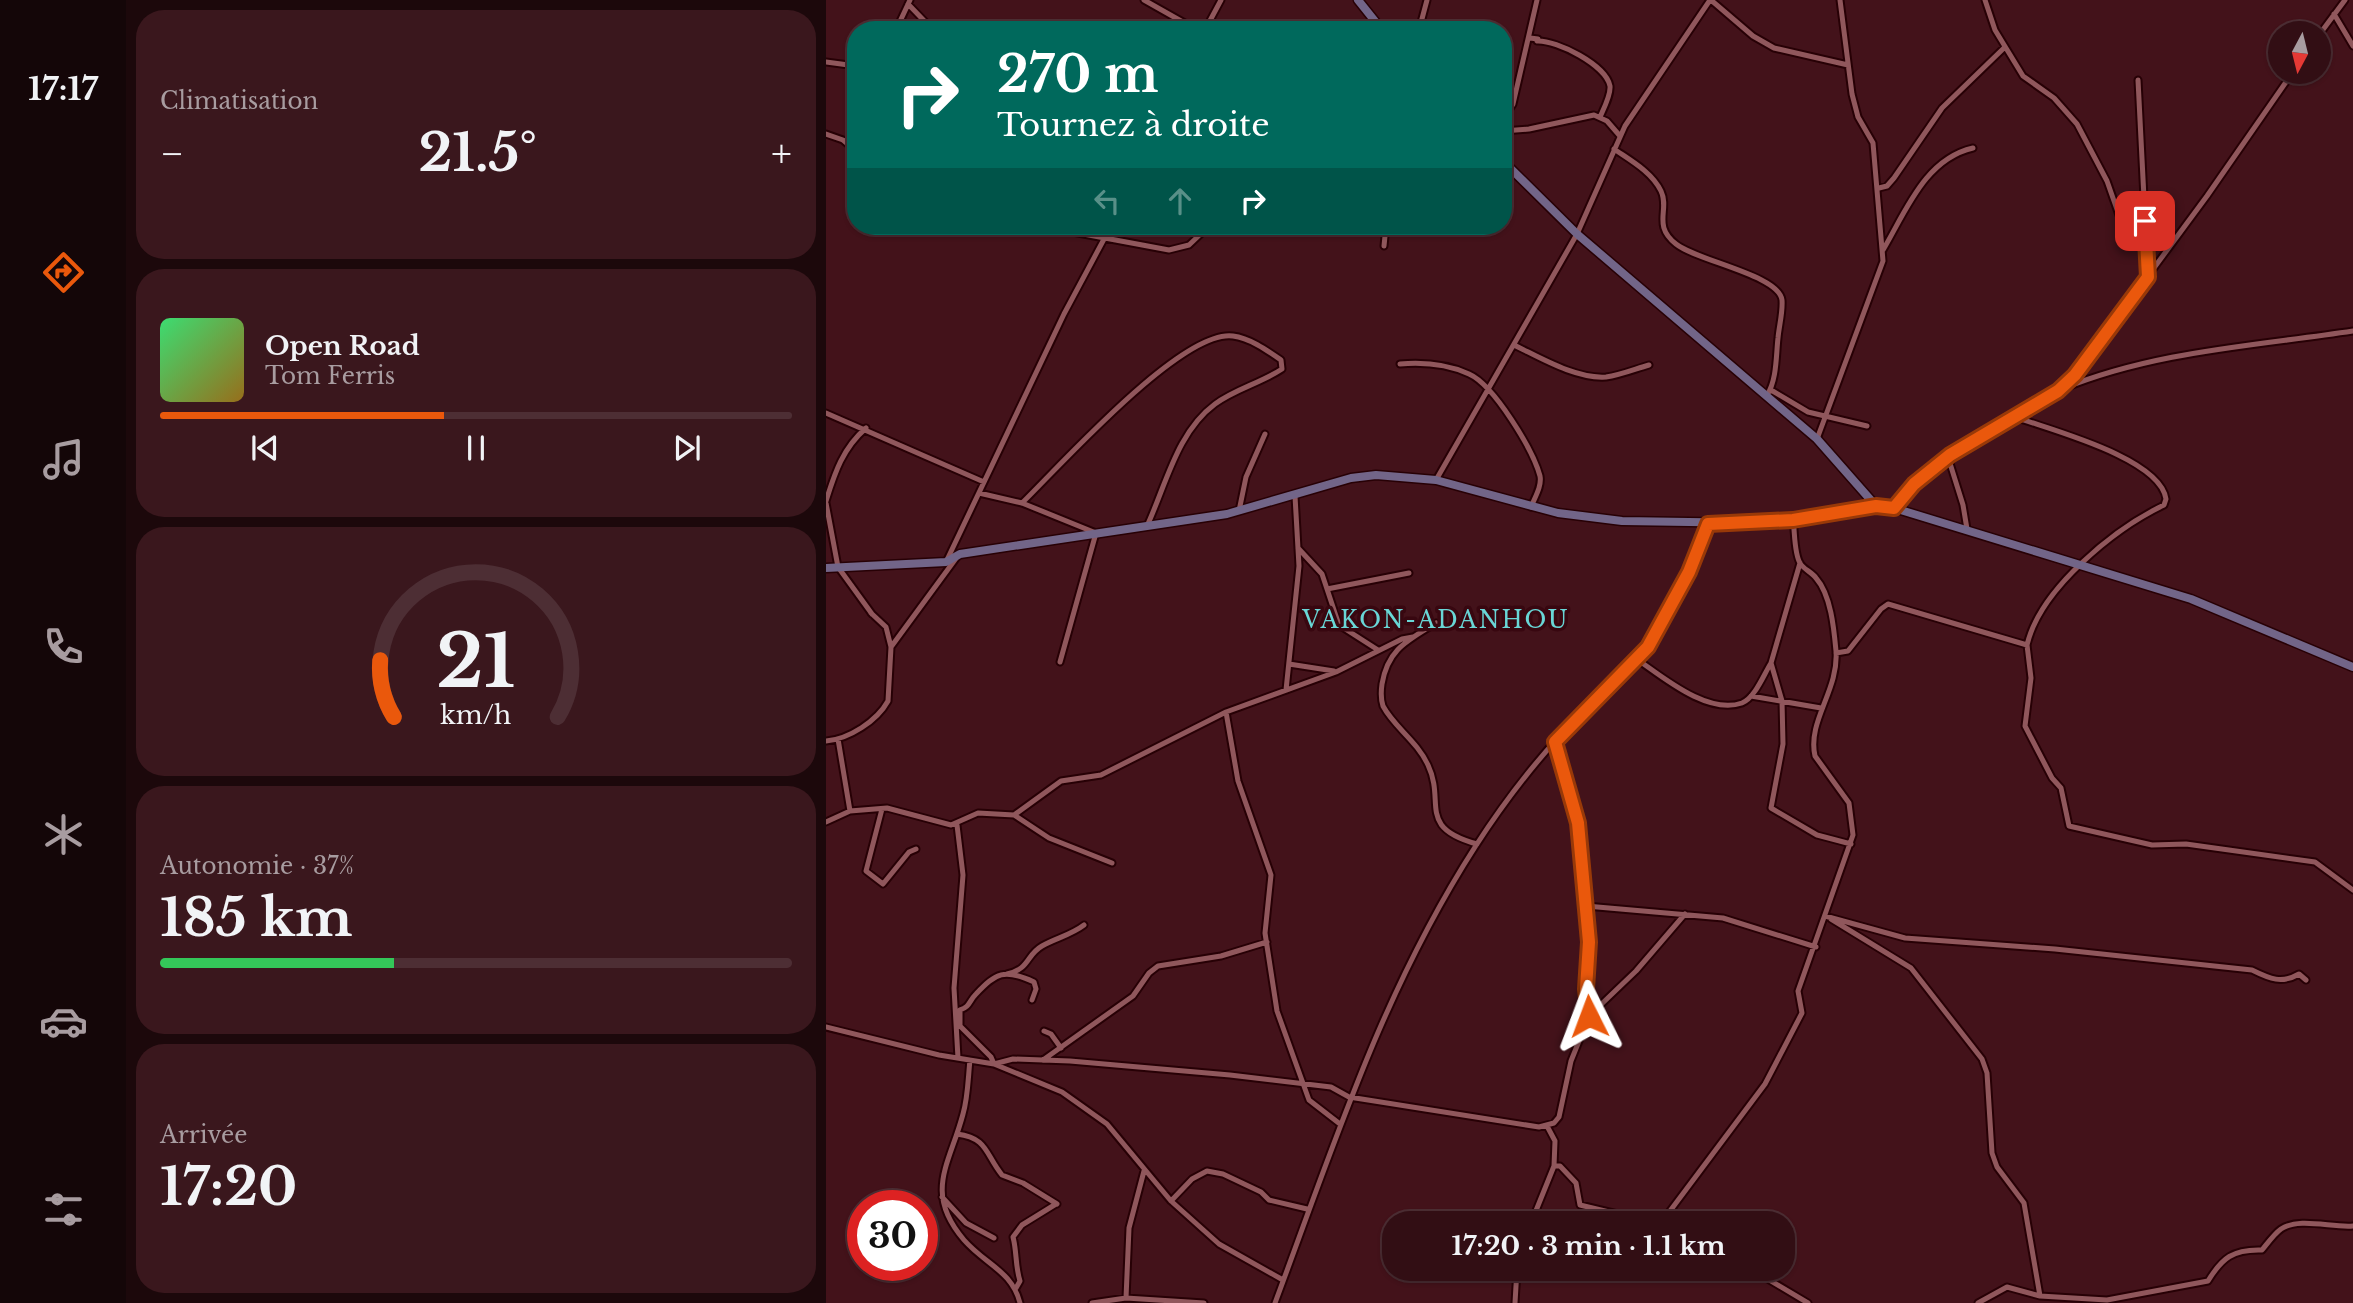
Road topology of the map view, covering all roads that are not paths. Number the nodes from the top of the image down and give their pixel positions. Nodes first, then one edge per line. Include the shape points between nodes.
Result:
1 (1144, 0) edge
2 (1221, 0) edge
3 (1358, 0) edge
4 (1427, 0) edge
5 (1537, 0) edge
6 (1710, 0) edge
7 (1840, 0) edge
8 (1985, 0) edge
9 (909, 2) edge
10 (2341, 2) edge
11 (2334, 14) junction
12 (900, 21) edge
13 (925, 21) edge
14 (1181, 21) edge
15 (1210, 21) edge
16 (1375, 21) edge
17 (1421, 21) edge
18 (2329, 21) edge
19 (1530, 38) junction
20 (2353, 46) edge
21 (2005, 47) junction
22 (826, 62) edge
23 (847, 65) edge
24 (1848, 65) junction
25 (2138, 80) dead end
26 (2285, 84) edge
27 (1512, 106) edge
28 (1600, 117) junction
29 (1512, 130) edge
30 (826, 134) edge
31 (1620, 136) junction
32 (847, 144) edge
33 (1973, 148) dead end
34 (1614, 149) junction
35 (1512, 171) edge
36 (1879, 188) junction
37 (2145, 221) junction
38 (1577, 234) junction
39 (1083, 235) edge
40 (1106, 235) edge
41 (1201, 235) edge
42 (1385, 235) edge
43 (1104, 240) junction
44 (1384, 246) dead end
45 (1883, 250) junction
46 (2148, 277) junction
47 (2353, 331) edge
48 (1514, 345) junction
49 (1400, 364) dead end
50 (1649, 365) dead end
51 (1488, 391) junction
52 (2058, 391) junction
53 (1769, 392) junction
54 (826, 413) edge
55 (1825, 417) junction
56 (2015, 417) junction
57 (1867, 426) dead end
58 (866, 428) junction
59 (1265, 435) dead end
60 (1817, 439) junction
61 (1948, 457) junction
62 (1436, 480) junction
63 (984, 482) junction
64 (979, 493) junction
65 (1296, 496) junction
66 (826, 502) edge
67 (1022, 503) junction
68 (1531, 506) junction
69 (1876, 506) junction
70 (1894, 508) junction
71 (1239, 511) junction
72 (1793, 520) junction
73 (1708, 524) junction
74 (1147, 526) junction
75 (1967, 529) junction
76 (1096, 533) junction
77 (1298, 548) junction
78 (960, 554) junction
79 (946, 562) junction
80 (1800, 564) junction
81 (2083, 564) junction
82 (838, 567) junction
83 (826, 568) edge
84 (1409, 573) dead end
85 (1327, 589) junction
86 (1436, 623) dead end
87 (1413, 637) junction
88 (2027, 645) junction
89 (891, 647) junction
90 (1378, 650) junction
91 (1836, 653) junction
92 (1638, 660) junction
93 (1060, 662) dead end
94 (1771, 663) junction
95 (1289, 664) junction
96 (2353, 667) edge
97 (1336, 671) junction
98 (1286, 690) junction
99 (1751, 696) junction
100 (1782, 701) junction
101 (1821, 708) junction
102 (1226, 712) junction
103 (838, 739) junction
104 (826, 741) edge
105 (1555, 742) junction
106 (882, 808) junction
107 (850, 811) junction
108 (1014, 815) junction
109 (826, 822) edge
110 (957, 825) junction
111 (1477, 844) junction
112 (1851, 844) junction
113 (916, 849) dead end
114 (1112, 863) dead end
115 (2353, 890) edge
116 (1586, 906) junction
117 (1685, 914) junction
118 (1825, 916) junction
119 (1084, 925) dead end
120 (1267, 942) junction
121 (1816, 947) junction
122 (1007, 974) junction
123 (2306, 980) dead end
124 (1032, 1000) dead end
125 (1589, 1016) junction
126 (826, 1027) edge
127 (1044, 1031) dead end
128 (1061, 1048) junction
129 (958, 1059) junction
130 (970, 1060) junction
131 (1043, 1060) junction
132 (994, 1064) junction
133 (1305, 1084) junction
134 (1349, 1097) junction
135 (1340, 1124) junction
136 (1547, 1126) junction
137 (957, 1134) junction
138 (1554, 1166) junction
139 (1144, 1171) junction
140 (942, 1197) junction
141 (1171, 1201) junction
142 (1307, 1209) junction
143 (1536, 1211) edge
144 (1605, 1211) edge
145 (1670, 1211) edge
146 (2353, 1226) edge
147 (994, 1238) dead end
148 (1283, 1280) junction
149 (1516, 1281) edge
150 (1771, 1281) edge
151 (1016, 1287) junction
152 (2040, 1296) junction
153 (1126, 1298) junction
154 (2107, 1300) junction
155 (1020, 1303) edge
156 (1092, 1303) edge
157 (1204, 1303) edge
158 (1275, 1303) edge
159 (1515, 1303) edge
160 (1808, 1303) edge
161 (1978, 1303) edge
162 (2121, 1303) edge

1 - 14 street
2 - 15 street
3 - 16 main road
4 - 17 street
5 - 19 street
6 - 24 street via 1774,48
6 - 31 street
7 - 24 street
8 - 21 street
9 - 12 street
9 - 13 street
10 - 11 street
11 - 18 street
11 - 20 street
19 - 27 street
19 - 28 street via 1593,63 1607,77 1611,89
21 - 36 street via 1942,108 1894,178
21 - 37 street via 2023,76 2054,98 2077,124 2107,181 2120,218
22 - 23 street
24 - 36 street via 1858,117 1873,143
25 - 37 street
26 - 46 street
28 - 29 street
28 - 31 street
30 - 32 street
31 - 34 street
33 - 45 street via 1938,165 1924,180
34 - 38 street
34 - 53 street via 1646,172 1662,192 1662,224 1677,245 1778,290 1782,300
35 - 38 main road
36 - 45 street
37 - 46 street
38 - 48 street
38 - 53 main road
39 - 43 street
40 - 43 street
41 - 43 street via 1178,249
42 - 44 street
43 - 63 street via 1063,314
45 - 55 street
46 - 52 street
47 - 52 street via 2169,355 2099,374
48 - 50 street via 1593,377
48 - 51 street
49 - 51 street via 1442,365 1471,375
51 - 62 street
51 - 68 street via 1527,442 1540,477
52 - 56 street
53 - 55 street
53 - 60 main road
54 - 58 street
55 - 57 street
55 - 60 street
56 - 61 street
56 - 81 street via 2135,462 2165,492 2164,505 2099,548
58 - 63 street
58 - 66 street via 841,459
59 - 71 street via 1246,477
60 - 69 main road
61 - 70 street via 1914,484
61 - 75 street
62 - 65 main road via 1376,475
62 - 68 main road
63 - 64 street
64 - 67 street
64 - 79 street
65 - 71 main road
65 - 77 street
66 - 82 street
67 - 74 street via 1183,353 1216,337 1232,335 1281,360 1282,369 1230,394 1196,421
67 - 76 street
68 - 73 main road via 1609,520
69 - 70 main road
69 - 72 main road
70 - 75 main road
71 - 74 main road
72 - 73 main road
72 - 80 street
73 - 92 street via 1668,615
74 - 76 main road
75 - 81 main road
76 - 78 main road
76 - 93 street
77 - 85 street via 1322,574
77 - 95 street
78 - 79 main road
78 - 89 street
79 - 82 main road
80 - 91 street via 1819,581 1831,616
80 - 94 street
81 - 88 street via 2050,599 2030,630
81 - 96 main road via 2235,615
82 - 83 main road
82 - 89 street
84 - 85 street
85 - 90 street via 1339,625
86 - 87 street
87 - 90 street
87 - 111 street via 1386,663 1382,704 1419,747 1430,769 1437,816 1445,829
88 - 91 street via 1888,604 1848,651
88 - 115 street via 2031,678 2025,726 2061,788 2069,826 2152,845 2186,844 2315,862
89 - 103 street via 886,706
90 - 97 street
91 - 101 street via 1831,693
92 - 99 street via 1687,694 1711,702 1742,703
92 - 105 street
94 - 99 street
94 - 100 street
95 - 97 street
95 - 98 street
97 - 98 street
98 - 102 street
99 - 100 street
100 - 101 street
100 - 112 street via 1783,744 1771,808 1817,835
101 - 112 street via 1812,746 1849,803
102 - 108 street via 1101,775 1061,781
102 - 120 street via 1238,781 1271,876
103 - 104 street
103 - 107 street
105 - 111 street
105 - 116 street via 1576,812
106 - 107 street
106 - 110 street
106 - 113 street via 866,871 883,884
107 - 109 street
108 - 110 street via 978,813
108 - 114 street via 1049,838
110 - 129 street via 963,876 954,988
111 - 134 street via 1429,924
112 - 118 street
116 - 117 street
116 - 125 street
117 - 121 street via 1737,921
117 - 125 street
118 - 121 street
118 - 123 street via 1905,938 2252,970 2287,981 2299,974
118 - 152 street via 1910,968 1982,1059 1992,1153 2024,1203
119 - 122 street via 1040,947 1024,968
120 - 128 street via 1221,957 1158,966 1133,996
120 - 133 street via 1277,1010
121 - 145 street via 1798,991 1802,1013 1765,1084
122 - 124 street via 1034,982
122 - 132 street via 992,976 968,1007 960,1010 960,1026
125 - 136 street via 1570,1061 1559,1117
126 - 129 street
127 - 128 street
128 - 131 street
129 - 130 street
130 - 132 street
130 - 137 street
131 - 132 street
131 - 133 street
132 - 139 street via 1062,1092 1091,1110
133 - 134 street via 1331,1087
133 - 135 street via 1314,1106
134 - 135 street
134 - 136 street
135 - 142 street
136 - 138 street via 1555,1141
137 - 140 street via 945,1164
137 - 151 street via 974,1136 990,1152 1002,1175 1056,1204 1037,1213 1013,1237 1020,1281
138 - 143 street
138 - 144 street via 1560,1166 1576,1183 1580,1205
139 - 141 street
139 - 153 street via 1129,1228
140 - 147 street via 966,1223
140 - 151 street via 958,1233
141 - 142 street via 1208,1171 1261,1192 1269,1200
141 - 148 street via 1219,1244
142 - 148 street
146 - 154 street via 2300,1224 2281,1229 2262,1250 2222,1259 2208,1281
148 - 158 street
149 - 159 street
150 - 160 street
151 - 155 street
152 - 154 street
152 - 161 street via 2007,1287
153 - 156 street
153 - 157 street
154 - 162 street

